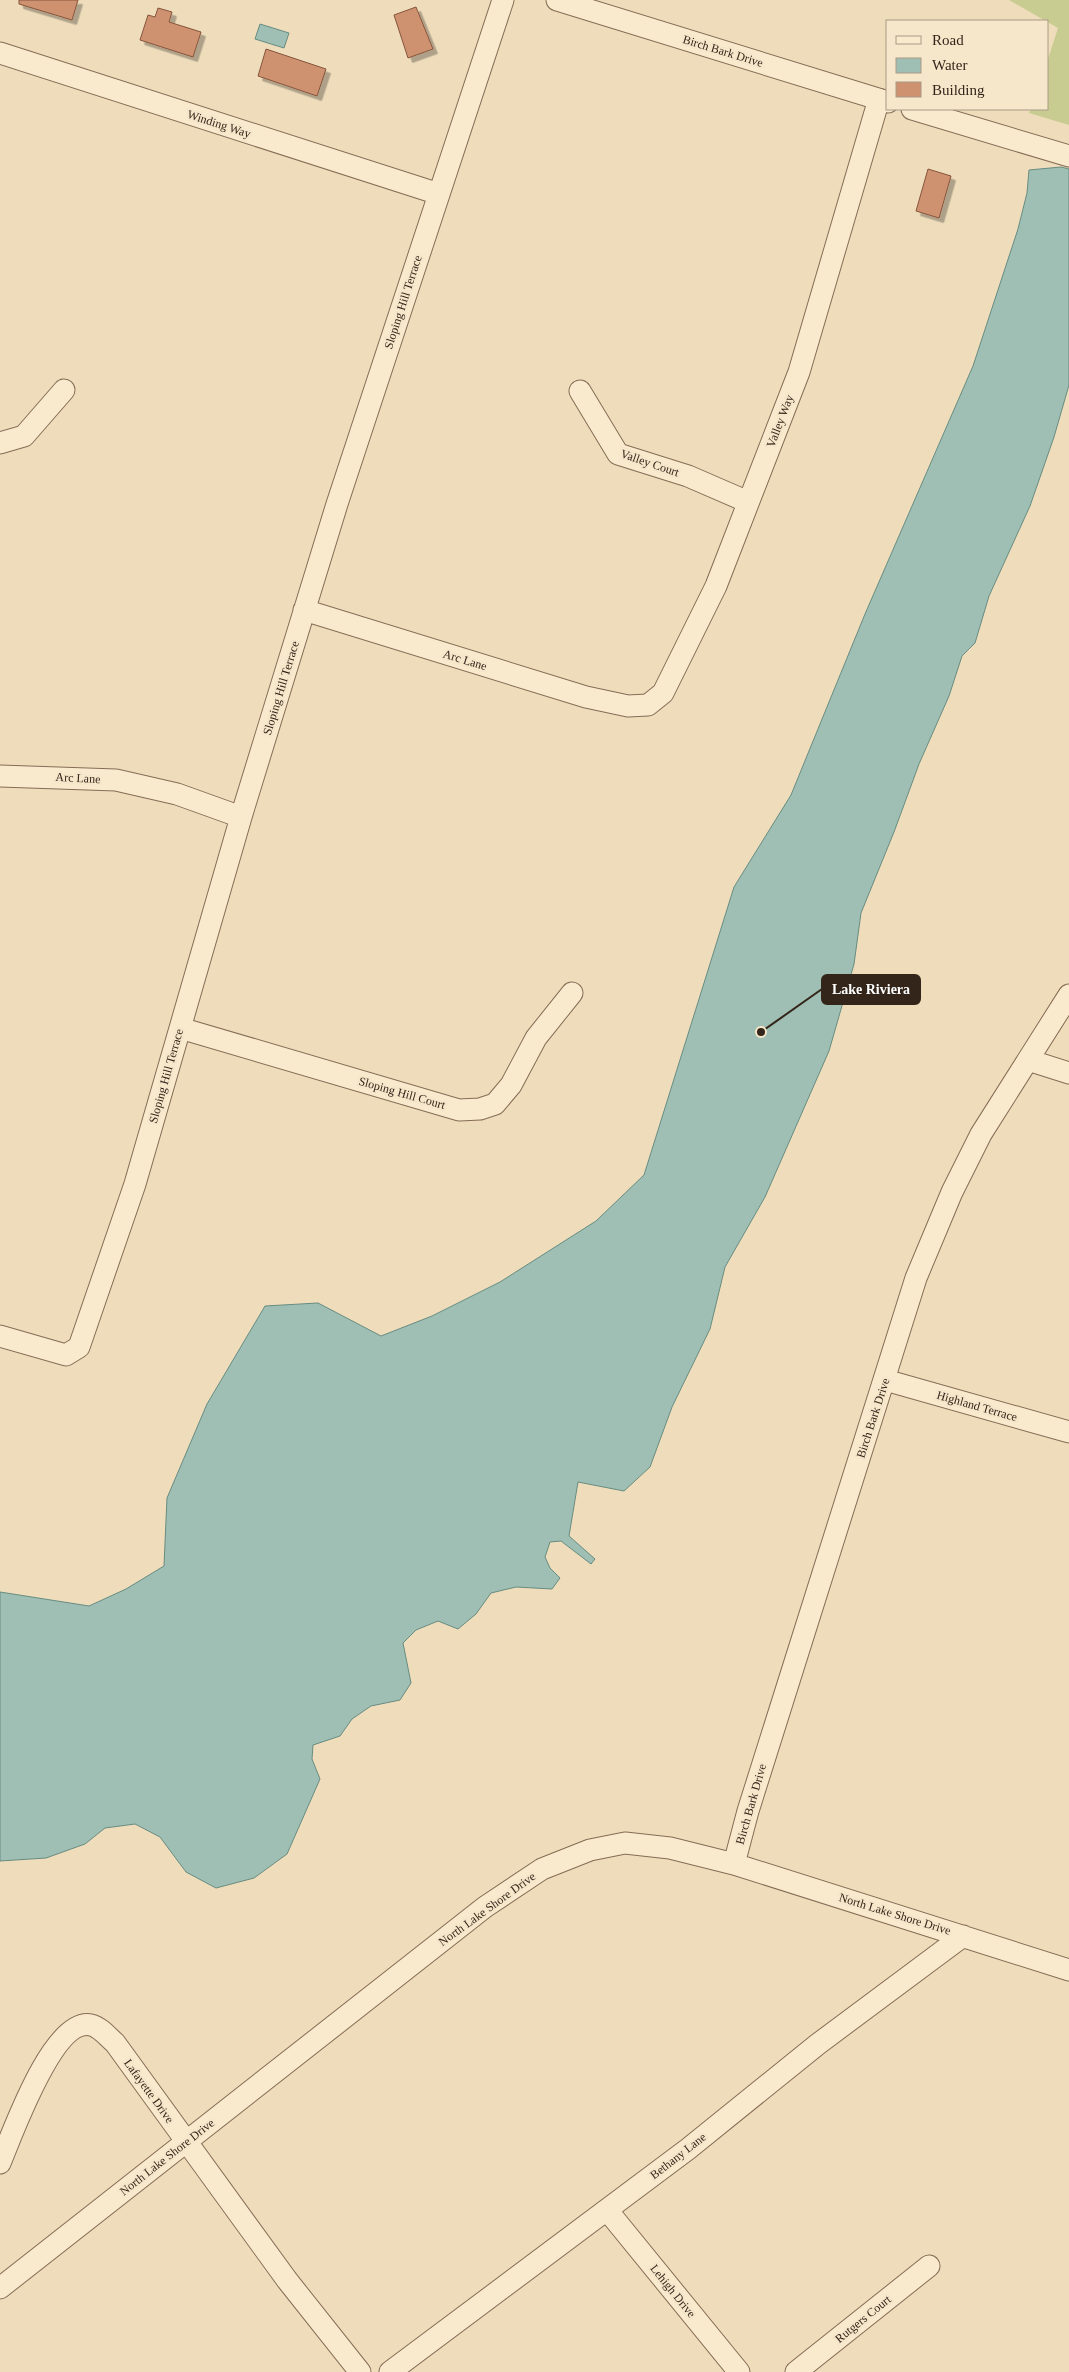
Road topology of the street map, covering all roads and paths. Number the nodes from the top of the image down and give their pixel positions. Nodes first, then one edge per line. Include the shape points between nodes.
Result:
1 (503, 0) edge
2 (558, 0) edge
3 (0, 53) edge
4 (884, 100) edge
5 (915, 110) edge
6 (1069, 156) edge
7 (439, 194) junction
8 (64, 390) dead end
9 (580, 391) dead end
10 (0, 443) edge
11 (748, 502) junction
12 (304, 610) junction
13 (628, 706) joint
14 (0, 776) edge
15 (241, 817) junction
16 (572, 993) dead end
17 (1069, 996) edge
18 (180, 1028) junction
19 (1028, 1060) junction
20 (1069, 1073) edge
21 (0, 1336) edge
22 (885, 1380) junction
23 (1069, 1432) edge
24 (734, 1864) junction
25 (963, 1936) junction
26 (1069, 1970) edge
27 (187, 2142) junction
28 (0, 2163) edge
29 (608, 2210) junction
30 (929, 2266) dead end
31 (0, 2288) edge
32 (360, 2372) edge
33 (390, 2372) edge
34 (739, 2372) edge
35 (796, 2372) edge

1 - 7 street, Sloping Hill Terrace
2 - 4 street, Birch Bark Drive
3 - 7 street, Winding Way
4 - 11 street, Valley Way via 799,372
5 - 6 street
7 - 12 street, Sloping Hill Terrace
8 - 10 street via 24,436
9 - 11 street, Valley Court via 618,454 688,476
11 - 13 street, Valley Way via 716,586 663,694 648,705
12 - 13 street, Arc Lane via 586,697
12 - 15 street, Sloping Hill Terrace
14 - 15 street, Arc Lane via 116,780 177,794
15 - 18 street, Sloping Hill Terrace
16 - 18 street, Sloping Hill Court via 536,1038 511,1085 495,1104 480,1109 459,1110
17 - 19 street, Birch Bark Drive
18 - 21 street, Sloping Hill Terrace via 135,1184 79,1347 66,1355
19 - 20 street
19 - 22 street, Birch Bark Drive via 981,1134 952,1192 916,1278
22 - 23 street, Highland Terrace
22 - 24 street, Birch Bark Drive
24 - 25 street, North Lake Shore Drive
24 - 27 street, North Lake Shore Drive via 670,1848 626,1843 590,1850 542,1869 485,1907
25 - 26 street, North Lake Shore Drive
25 - 29 street, Bethany Lane via 818,2044 688,2150
27 - 28 street, Lafayette Drive via 115,2043 90,2024 79,2026 54,2048 33,2086
27 - 31 street, North Lake Shore Drive
27 - 32 street, Lafayette Drive via 287,2280
29 - 33 street, Bethany Lane
29 - 34 street, Lehigh Drive
30 - 35 street, Rutgers Court

